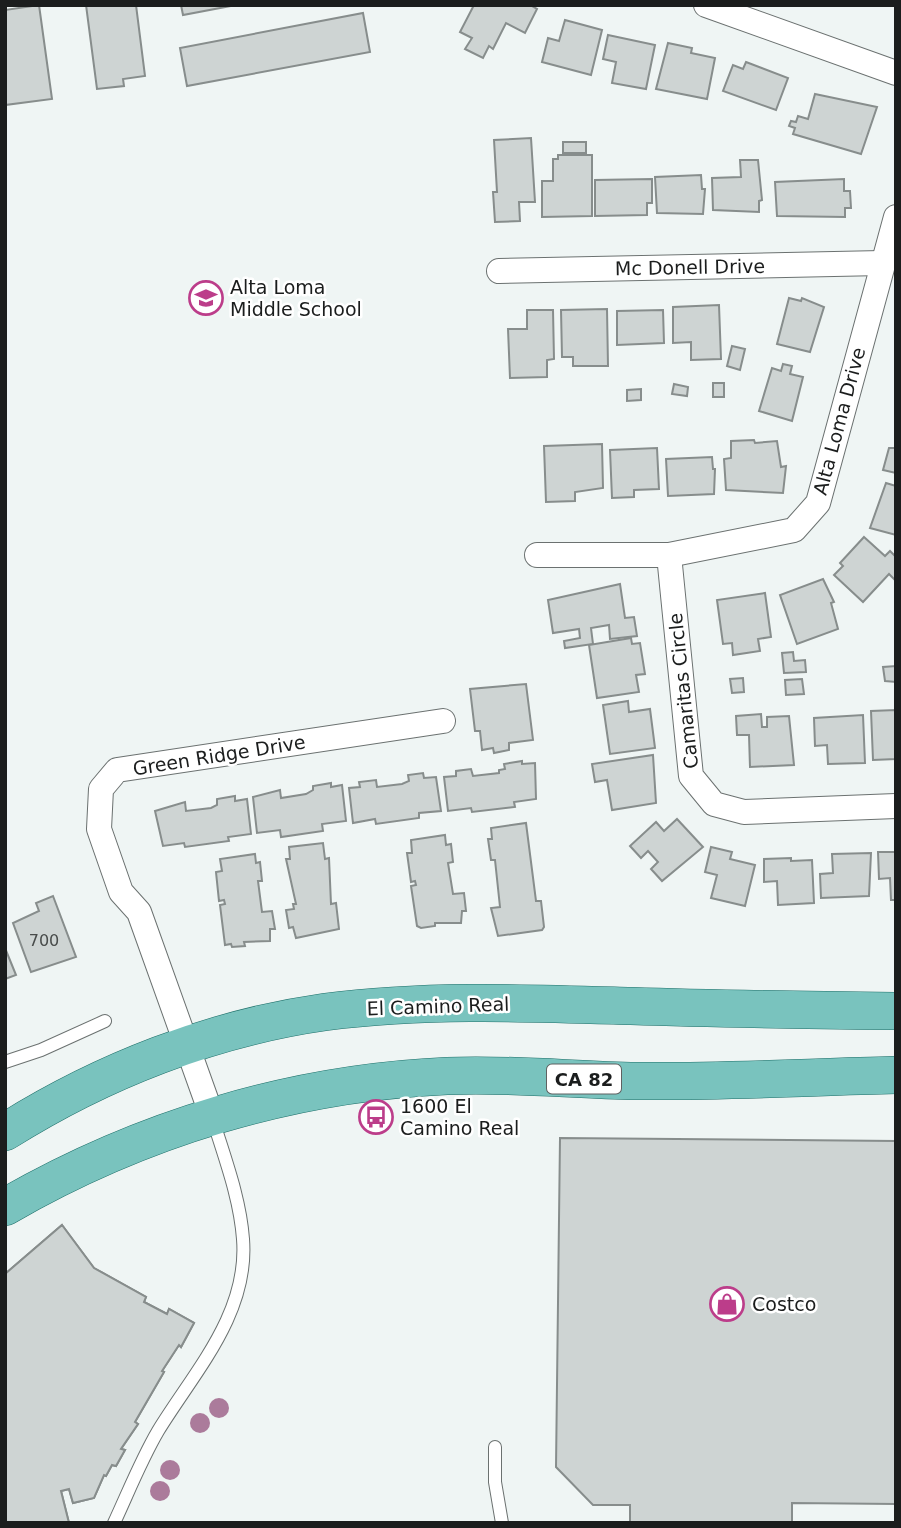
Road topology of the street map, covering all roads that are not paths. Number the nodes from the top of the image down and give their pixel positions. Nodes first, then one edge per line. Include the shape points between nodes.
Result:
1 (706, 5) edge
2 (896, 72) edge
3 (896, 217) edge
4 (881, 263) junction
5 (499, 271) dead end
6 (537, 555) dead end
7 (669, 555) junction
8 (443, 721) dead end
9 (896, 806) edge
10 (896, 1011) edge
11 (105, 1021) dead end
12 (189, 1045) junction
13 (5, 1062) edge
14 (896, 1075) edge
15 (212, 1116) junction
16 (5, 1132) edge
17 (5, 1207) edge
18 (495, 1447) dead end
19 (114, 1523) edge
20 (502, 1523) edge

1 - 2 street
3 - 4 street, Alta Loma Drive
4 - 5 street, Mc Donell Drive
4 - 7 street, Alta Loma Drive via 818,503 794,530
6 - 7 street, Alta Loma Drive
7 - 9 street, Camaritas Circle via 691,776 714,804 744,812
8 - 12 street, Green Ridge Drive via 117,770 101,789 99,829 121,892 139,912
10 - 12 main road, El Camino Real via 444,1002 323,1013
11 - 13 lane
12 - 15 street, Green Ridge Drive
12 - 16 main road, El Camino Real via 119,1071
14 - 15 main road, CA 82 via 638,1081 446,1076 333,1087
15 - 17 main road, CA 82 via 80,1165
15 - 19 lane via 238,1204 243,1242 240,1281 229,1318 157,1432
18 - 20 lane

